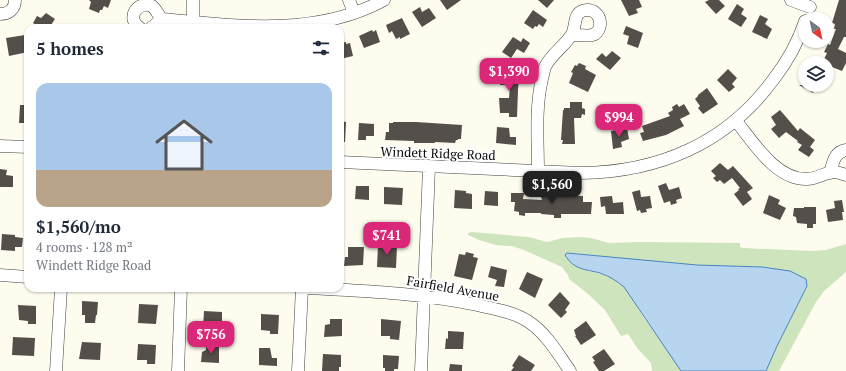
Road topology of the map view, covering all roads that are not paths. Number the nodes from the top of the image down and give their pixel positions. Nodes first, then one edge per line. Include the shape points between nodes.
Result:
1 (15, 0) edge
2 (192, 0) edge
3 (350, 0) edge
4 (384, 0) edge
5 (791, 0) edge
6 (811, 3) edge
7 (354, 13) junction
8 (0, 14) edge
9 (162, 19) junction
10 (136, 24) edge
11 (156, 24) edge
12 (194, 24) edge
13 (306, 24) edge
14 (571, 36) dead end
15 (798, 38) edge
16 (736, 121) junction
17 (0, 146) edge
18 (24, 147) edge
19 (846, 150) edge
20 (344, 162) edge
21 (429, 167) junction
22 (538, 171) junction
23 (830, 173) junction
24 (846, 175) edge
25 (0, 275) edge
26 (24, 277) edge
27 (344, 290) edge
28 (61, 292) edge
29 (181, 292) edge
30 (302, 292) edge
31 (424, 296) junction
32 (56, 371) edge
33 (178, 371) edge
34 (298, 371) edge
35 (421, 371) edge
36 (569, 371) edge

1 - 8 street via 12,10
2 - 12 street
3 - 7 street
4 - 7 street
5 - 6 street
7 - 13 street
9 - 10 street via 153,6 146,4 136,9 133,16
9 - 11 street
9 - 12 street
14 - 22 street via 545,67 539,93
15 - 16 street, Windett Ridge Road via 781,70
16 - 22 street, Windett Ridge Road via 691,149 651,164 603,172
16 - 23 street via 780,171 807,179
17 - 18 street
19 - 23 street via 835,156
20 - 21 street, Windett Ridge Road
21 - 22 street, Windett Ridge Road
21 - 31 street
23 - 24 street
25 - 26 street
27 - 31 street, Fairfield Avenue
28 - 32 street
29 - 33 street
30 - 34 street
31 - 35 street
31 - 36 street, Fairfield Avenue via 487,307 530,322 542,332

